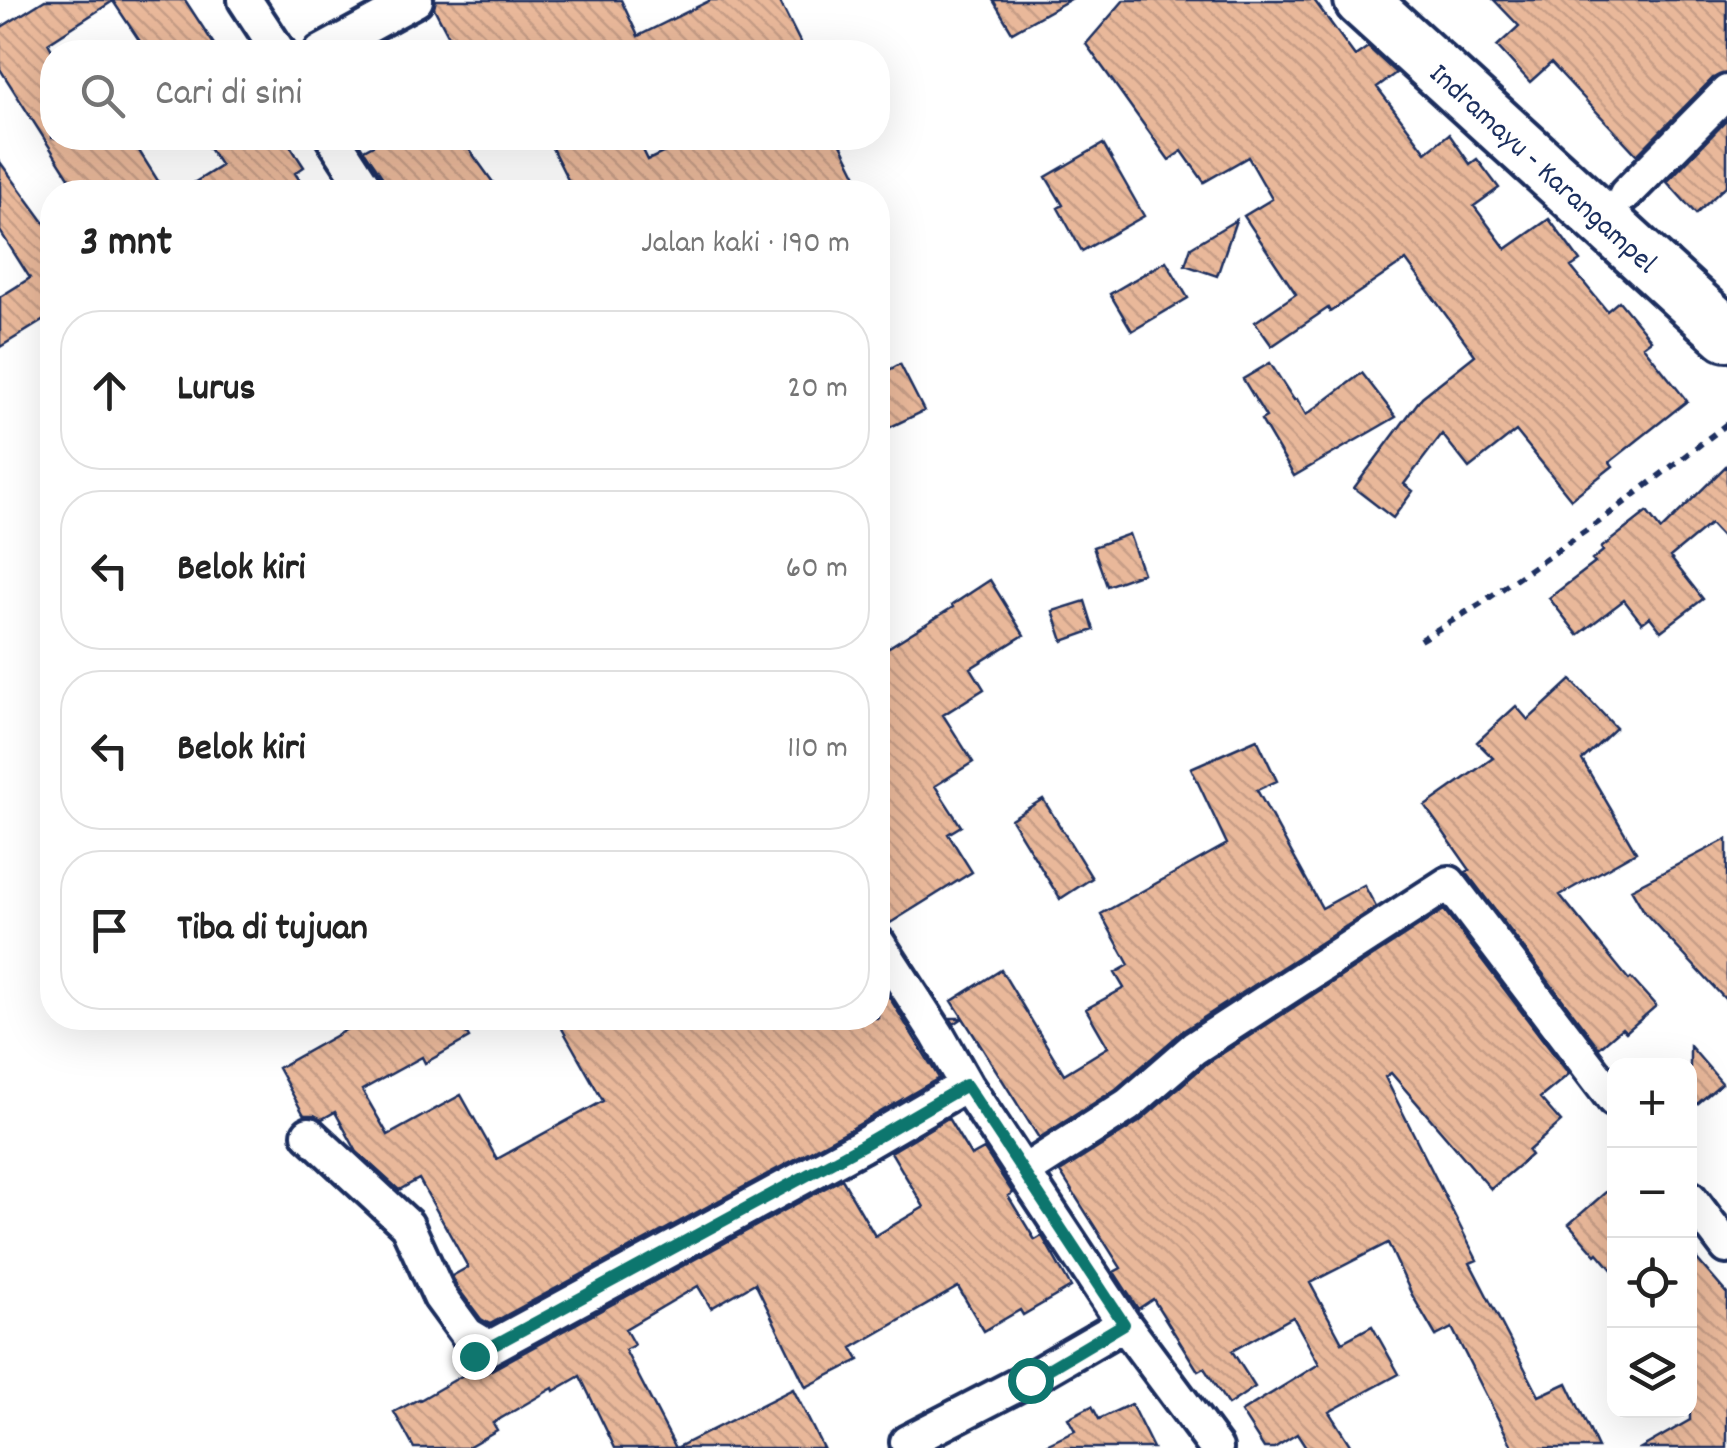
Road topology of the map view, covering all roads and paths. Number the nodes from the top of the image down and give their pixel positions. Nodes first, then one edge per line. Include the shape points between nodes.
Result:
1 (245, 0) edge
2 (416, 0) edge
3 (1362, 0) edge
4 (1414, 0) edge
5 (271, 40) edge
6 (343, 40) edge
7 (1727, 92) edge
8 (340, 150) edge
9 (360, 180) edge
10 (1630, 213) junction
11 (1727, 287) edge
12 (1727, 334) edge
13 (1727, 424) edge
14 (1420, 640) dead end
15 (890, 962) edge
16 (966, 1085) junction
17 (1607, 1091) edge
18 (309, 1134) dead end
19 (1025, 1171) junction
20 (1697, 1207) edge
21 (1727, 1247) edge
22 (1124, 1324) junction
23 (908, 1442) dead end
24 (1216, 1448) edge

1 - 5 street
2 - 6 street
3 - 10 main road, Indramayu - Karangampel
4 - 10 main road, Indramayu - Karangampel
7 - 10 street
8 - 9 street
10 - 11 main road, Indramayu - Karangampel
10 - 12 main road, Indramayu - Karangampel
13 - 14 path via 1600,521
15 - 16 street
16 - 18 street via 481,1352 440,1297 407,1225
16 - 19 street
17 - 19 street via 1448,883 1194,1048 1128,1104
19 - 22 street
20 - 21 street
22 - 23 street
22 - 24 street

